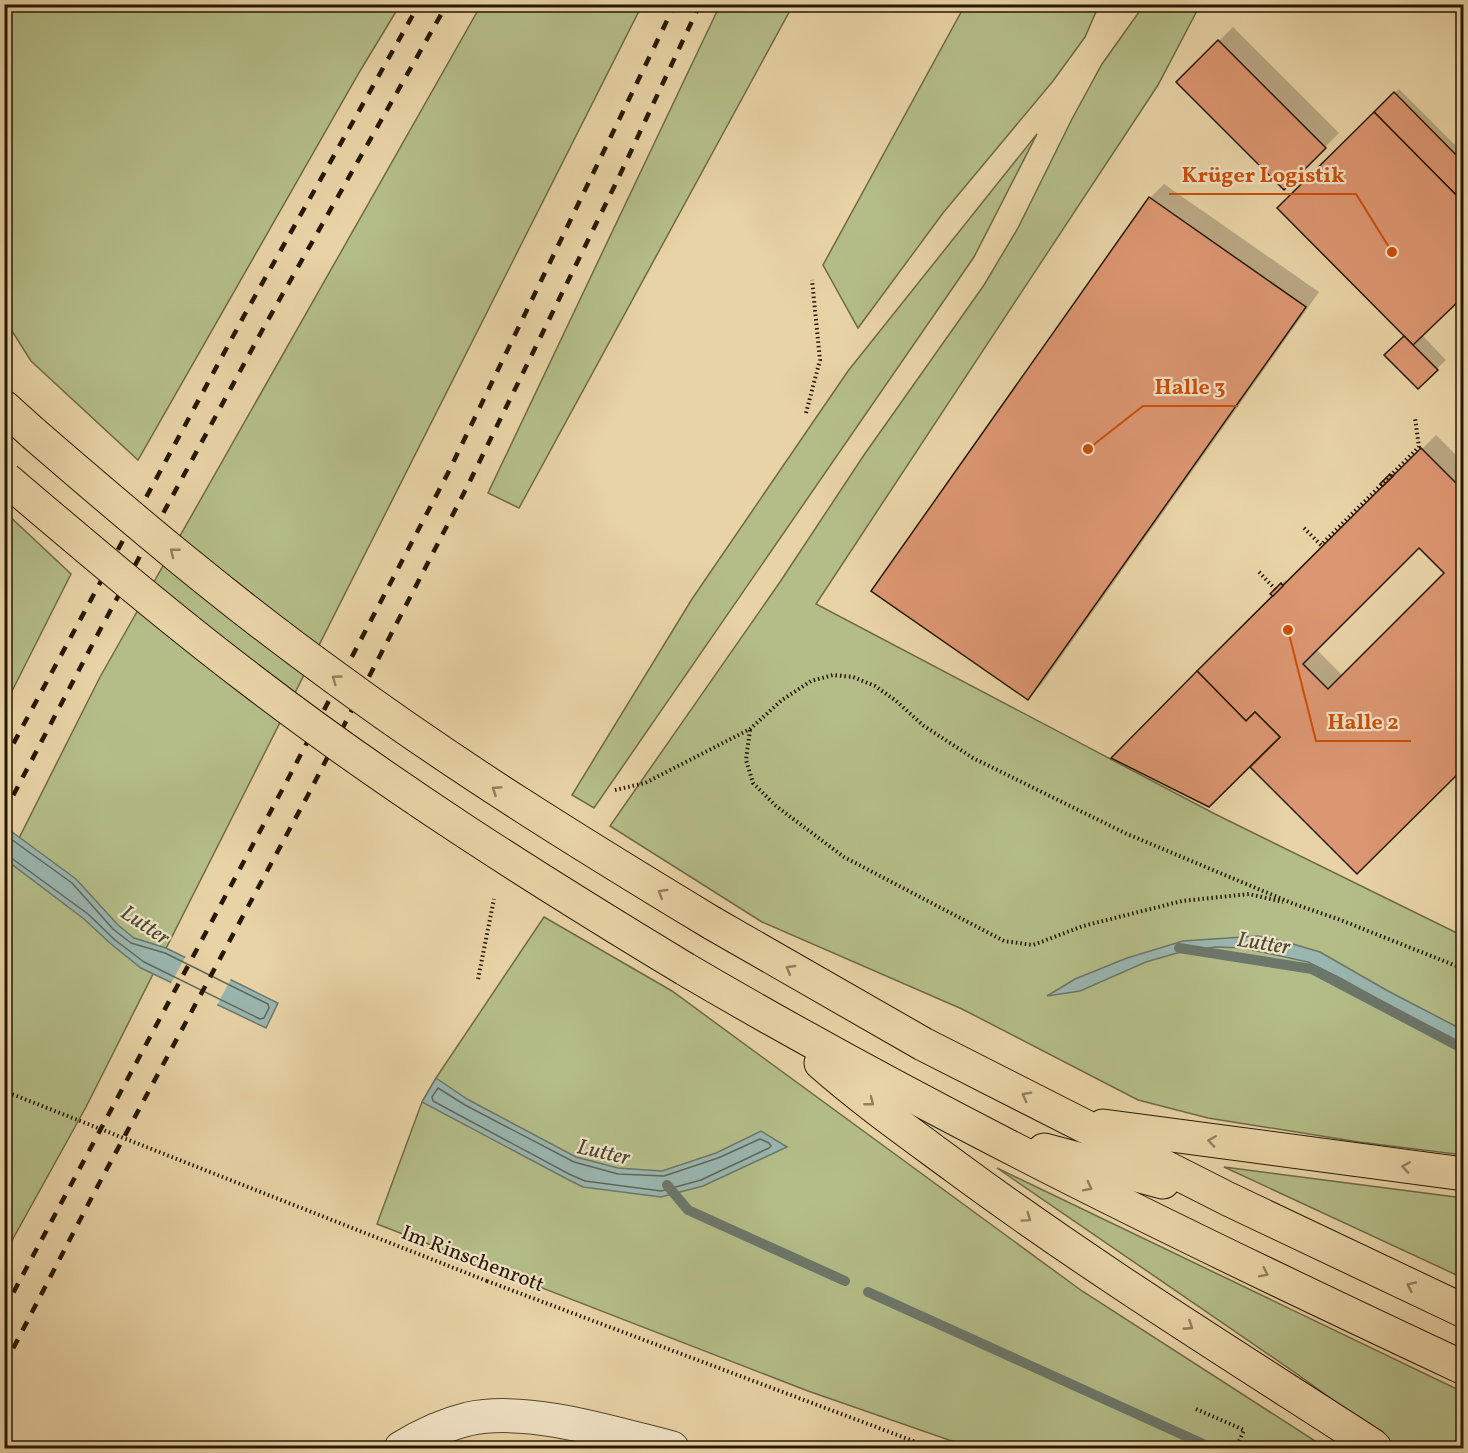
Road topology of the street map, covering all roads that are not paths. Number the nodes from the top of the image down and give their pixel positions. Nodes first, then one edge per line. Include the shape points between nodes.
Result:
1 (4, 407) edge
2 (5, 478) edge
3 (778, 1023) junction
4 (1078, 1123) junction
5 (980, 1132) junction
6 (1464, 1174) edge
7 (1228, 1199) junction
8 (1464, 1311) edge
9 (1464, 1368) edge
10 (401, 1449) edge
11 (672, 1449) edge
12 (1374, 1449) edge

4 -> 1 highway, bridge via 923,1044 712,923 487,784 280,637 124,511
2 - 3 highway, bridge via 252,681 401,789 578,904
3 - 5 highway
3 -> 12 highway via 884,1114 986,1189
6 -> 4 highway
4 - 7 highway
5 - 7 highway
5 -> 9 highway
8 -> 7 highway
10 - 11 street via 451,1424 491,1416 576,1425

